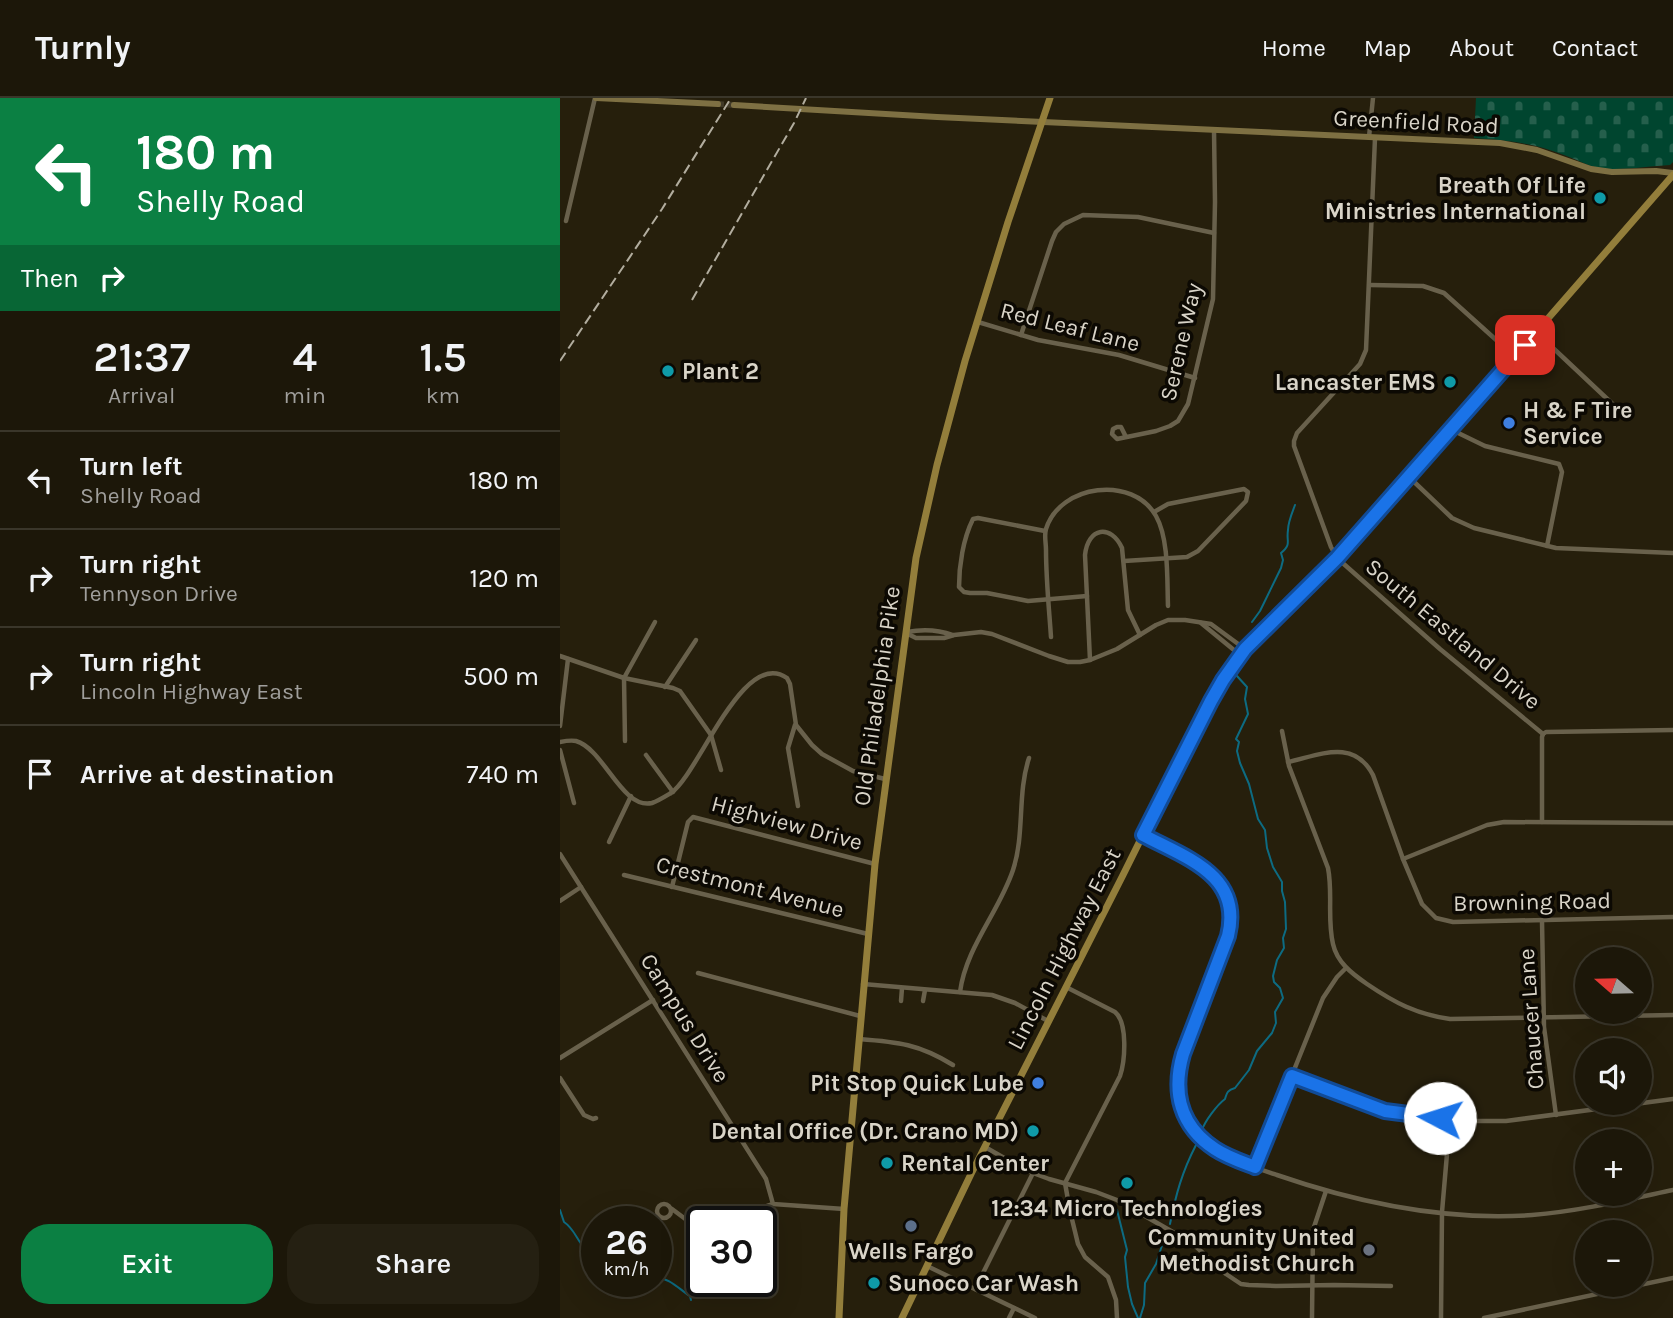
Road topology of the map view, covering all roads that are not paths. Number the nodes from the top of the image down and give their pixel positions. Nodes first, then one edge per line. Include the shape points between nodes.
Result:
1 (595, 98) edge
2 (1050, 98) edge
3 (1373, 98) edge
4 (718, 104) dead end
5 (734, 105) dead end
6 (1042, 121) junction
7 (1214, 130) junction
8 (1372, 138) junction
9 (1673, 174) edge
10 (566, 221) dead end
11 (1214, 233) junction
12 (1369, 285) junction
13 (977, 321) junction
14 (1536, 332) junction
15 (1021, 335) junction
16 (1515, 357) junction
17 (1195, 378) junction
18 (1619, 410) dead end
19 (1451, 429) junction
20 (1126, 437) dead end
21 (1409, 478) junction
22 (1154, 512) junction
23 (1045, 531) junction
24 (1547, 546) junction
25 (1673, 553) edge
26 (1165, 558) junction
27 (1337, 558) junction
28 (1124, 561) junction
29 (1087, 596) junction
30 (1049, 598) junction
31 (1168, 607) dead end
32 (655, 622) dead end
33 (905, 632) junction
34 (1140, 635) junction
35 (1051, 637) dead end
36 (695, 640) dead end
37 (1243, 652) junction
38 (560, 656) edge
39 (568, 659) junction
40 (1090, 660) junction
41 (624, 678) junction
42 (665, 687) junction
43 (796, 724) junction
44 (560, 726) edge
45 (1673, 730) edge
46 (1282, 731) dead end
47 (1543, 734) junction
48 (711, 735) junction
49 (625, 741) dead end
50 (560, 742) edge
51 (560, 750) edge
52 (646, 755) dead end
53 (1029, 758) dead end
54 (1288, 762) junction
55 (721, 770) dead end
56 (886, 779) junction
57 (673, 792) junction
58 (631, 796) junction
59 (574, 803) dead end
60 (798, 806) dead end
61 (1542, 822) junction
62 (1673, 823) edge
63 (1143, 835) junction
64 (609, 842) dead end
65 (560, 854) edge
66 (1403, 859) junction
67 (875, 864) junction
68 (624, 875) dead end
69 (581, 887) junction
70 (672, 887) junction
71 (560, 901) edge
72 (1673, 917) edge
73 (1542, 921) junction
74 (868, 934) junction
75 (1346, 968) junction
76 (698, 973) dead end
77 (863, 984) junction
78 (1066, 987) junction
79 (902, 988) junction
80 (925, 990) junction
81 (960, 992) junction
82 (653, 1000) junction
83 (901, 1001) dead end
84 (923, 1001) dead end
85 (1673, 1015) edge
86 (860, 1016) junction
87 (1543, 1017) junction
88 (1048, 1021) junction
89 (858, 1039) junction
90 (560, 1058) edge
91 (953, 1065) dead end
92 (1292, 1076) junction
93 (560, 1078) edge
94 (1673, 1099) edge
95 (1556, 1115) junction
96 (596, 1118) dead end
97 (1450, 1119) junction
98 (985, 1146) junction
99 (1255, 1167) junction
100 (1033, 1173) junction
101 (1065, 1183) junction
102 (1673, 1190) edge
103 (1326, 1191) junction
104 (773, 1203) junction
105 (764, 1206) edge
106 (672, 1209) edge
107 (844, 1209) junction
108 (1441, 1212) junction
109 (686, 1219) edge
110 (926, 1266) junction
111 (1673, 1278) edge
112 (1312, 1285) junction
113 (1391, 1286) dead end
114 (975, 1289) junction
115 (1014, 1308) junction
116 (839, 1318) edge
117 (902, 1318) edge
118 (1009, 1318) edge
119 (1034, 1318) edge
120 (1117, 1318) edge
121 (1312, 1318) edge
122 (1441, 1318) edge
123 (1484, 1318) edge

1 - 4 main road
1 - 10 street
2 - 6 main road, Old Philadelphia Pike
3 - 8 street
5 - 6 main road, Greenfield Road
6 - 7 main road, Greenfield Road
6 - 13 main road, Old Philadelphia Pike
7 - 8 main road, Greenfield Road
7 - 11 street, Serene Way
8 - 9 main road, Greenfield Road via 1520,145 1591,169
8 - 12 street
9 - 14 main road, Lincoln Highway East
11 - 15 street via 1138,217 1083,215 1072,219 1052,241
11 - 17 street, Serene Way via 1213,299
12 - 16 street via 1423,286 1444,293
12 - 27 street via 1364,357 1294,441
13 - 15 street, Red Leaf Lane
13 - 33 main road, Old Philadelphia Pike via 921,534
14 - 16 main road, Lincoln Highway East
14 - 18 street
15 - 17 street, Red Leaf Lane via 1103,351
16 - 19 main road, Lincoln Highway East
17 - 20 street, Serene Way via 1178,421
19 - 21 main road, Lincoln Highway East
19 - 24 street via 1485,446 1559,464 1562,472
21 - 24 street via 1467,526
21 - 27 main road, Lincoln Highway East
22 - 23 street via 1124,492 1085,492 1062,504
22 - 26 street
22 - 26 street via 1168,504 1244,489 1248,492 1246,501 1198,551 1187,557
23 - 30 street
23 - 30 street via 973,519 959,587 964,592 1028,601
24 - 25 street
26 - 28 street
26 - 31 street
27 - 37 main road, Lincoln Highway East
27 - 47 street, South Eastland Drive
28 - 29 street via 1119,540 1110,534 1095,533 1089,538
28 - 34 street via 1128,610
29 - 30 street
29 - 40 street
30 - 35 street
32 - 41 street
33 - 40 street via 916,638 981,632 1068,662
33 - 56 main road, Old Philadelphia Pike
34 - 37 street via 1168,620 1200,622
34 - 40 street
36 - 42 street
37 - 63 main road, Lincoln Highway East via 1211,701
38 - 39 street
39 - 41 street
39 - 44 street
41 - 42 street
41 - 49 street
42 - 48 street via 684,696
43 - 48 street via 788,678 771,674 748,685
43 - 56 street via 817,750 843,766
43 - 60 street via 788,748
45 - 47 street, South Eastland Drive
46 - 54 street
47 - 61 street
48 - 55 street
48 - 57 street via 690,773
50 - 58 street via 585,746
51 - 59 street
52 - 57 street
53 - 81 street via 1014,868 966,968
54 - 66 street, Browning Road via 1337,751 1365,764
54 - 75 street via 1328,868 1333,945
56 - 67 main road, Old Philadelphia Pike
57 - 58 street via 653,803
58 - 64 street
61 - 62 street
61 - 66 street via 1487,825
63 - 78 main road, Lincoln Highway East
63 - 99 street via 1215,876 1228,900 1228,936 1183,1054 1178,1089 1185,1116 1199,1136
65 - 69 street, Campus Drive
66 - 73 street, Browning Road via 1422,904 1436,918 1453,922
67 - 70 street, Highview Drive via 696,817 688,822
67 - 74 main road, Old Philadelphia Pike
68 - 70 street, Crestmont Avenue
69 - 71 street
69 - 82 street, Campus Drive
70 - 74 street, Crestmont Avenue
72 - 73 street, Browning Road
73 - 87 street, Chaucer Lane
74 - 77 main road, Old Philadelphia Pike
75 - 87 street via 1387,998 1435,1017
75 - 92 street via 1323,998
76 - 86 street
77 - 79 street
77 - 86 main road, Old Philadelphia Pike
78 - 88 main road, Lincoln Highway East
78 - 101 street via 1119,1015 1124,1062
79 - 80 street
79 - 83 street
80 - 81 street
80 - 84 street
81 - 88 street via 1004,999
82 - 90 street
82 - 104 street, Campus Drive via 766,1179
85 - 87 street
86 - 89 main road, Old Philadelphia Pike
87 - 95 street, Chaucer Lane
88 - 98 main road, Lincoln Highway East
89 - 91 street via 904,1043
89 - 107 main road, Old Philadelphia Pike
92 - 97 street via 1385,1111
92 - 99 street
93 - 96 street via 584,1115
94 - 95 street
95 - 97 street via 1494,1121
97 - 108 street
98 - 100 street
98 - 110 main road, Lincoln Highway East
99 - 103 street
100 - 101 street
100 - 114 street
101 - 112 street via 1133,1208 1192,1243 1239,1283
101 - 120 street via 1078,1244 1085,1257 1108,1277
102 - 108 street via 1546,1213
103 - 108 street
103 - 112 street via 1313,1230
104 - 105 street
104 - 107 street
106 - 109 street
107 - 116 main road, Old Philadelphia Pike
108 - 122 street
110 - 114 street
110 - 117 main road, Lincoln Highway East
111 - 123 street
112 - 113 street
112 - 121 street
114 - 115 street
115 - 118 street
115 - 119 street

